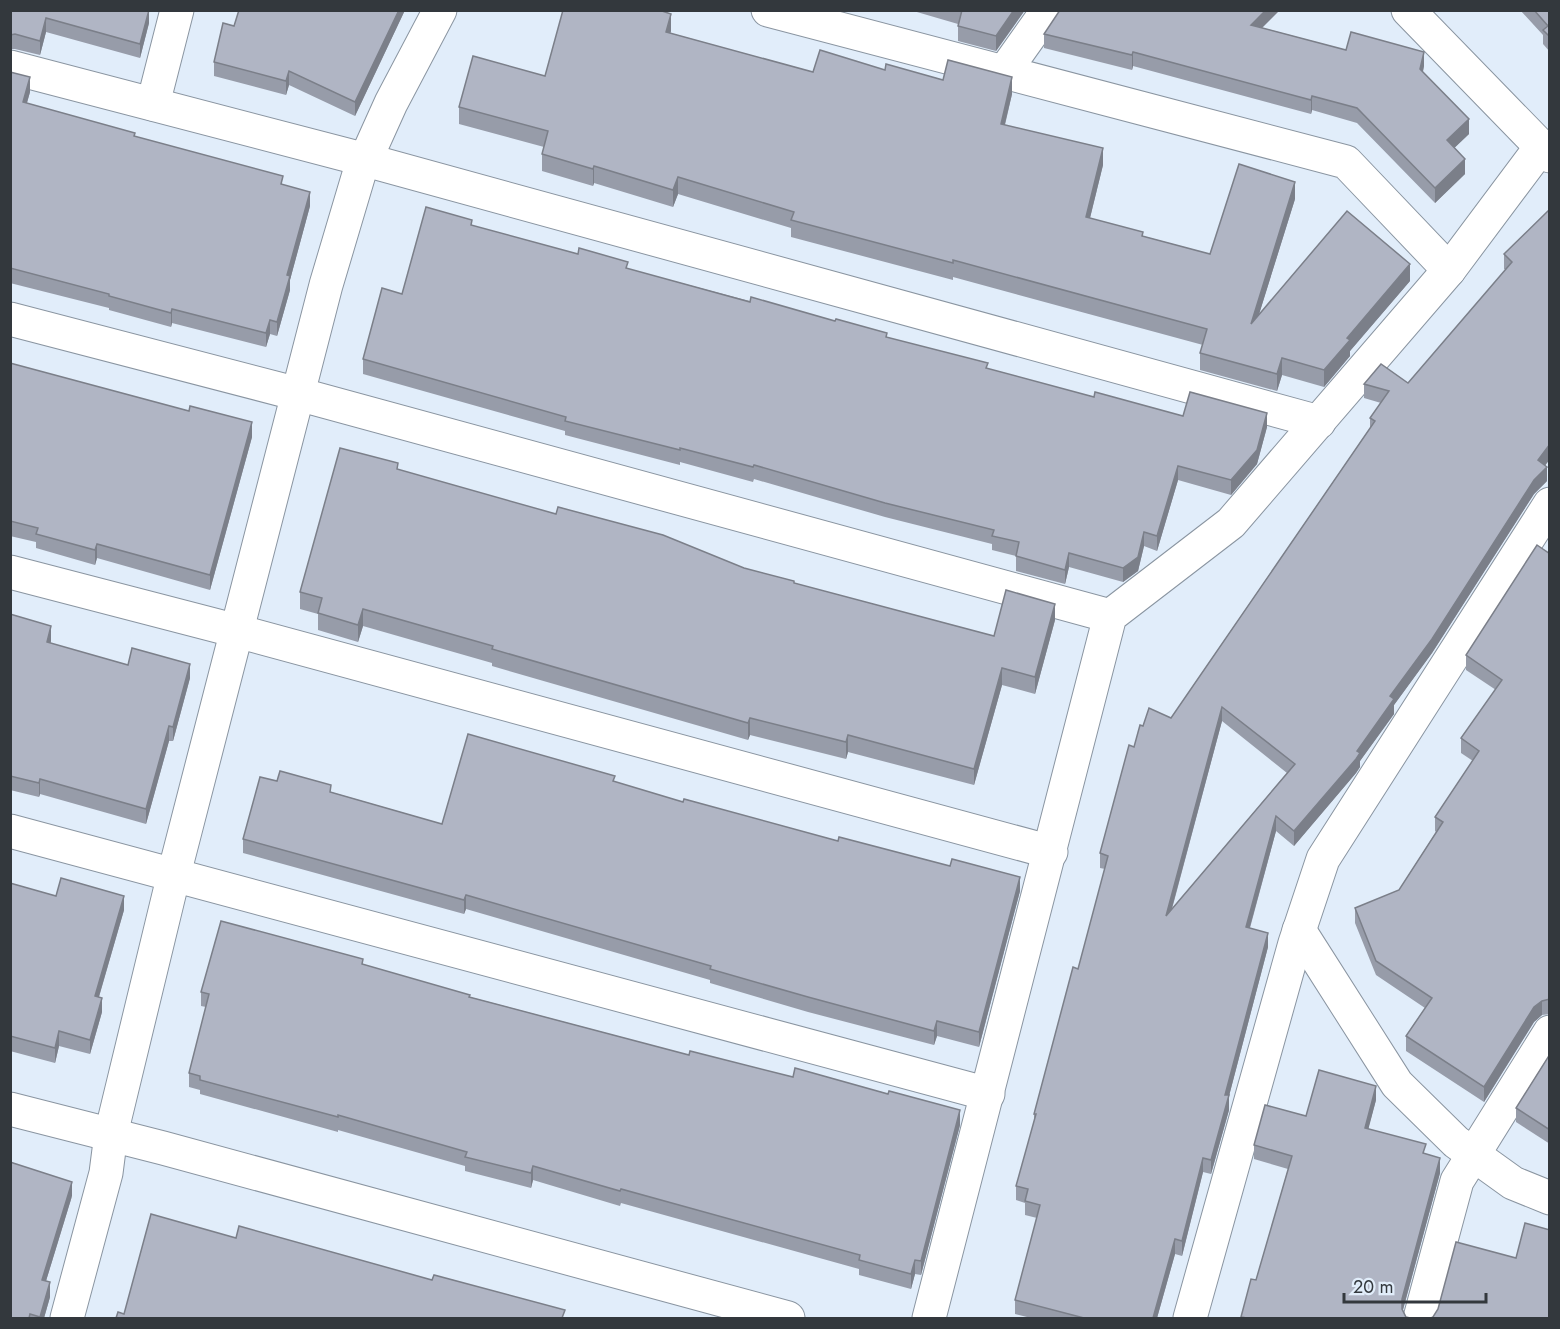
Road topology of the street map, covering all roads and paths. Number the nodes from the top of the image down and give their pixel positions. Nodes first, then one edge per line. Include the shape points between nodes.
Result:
1 (177, 10) edge
2 (440, 10) edge
3 (768, 10) edge
4 (1048, 10) edge
5 (1408, 10) edge
6 (10, 67) edge
7 (1004, 72) junction
8 (153, 104) junction
9 (1545, 152) edge
10 (366, 160) junction
11 (1449, 270) junction
12 (10, 319) edge
13 (298, 394) junction
14 (1319, 422) junction
15 (1550, 504) edge
16 (10, 572) edge
17 (1110, 616) junction
18 (237, 631) junction
19 (10, 831) edge
20 (1050, 852) junction
21 (174, 874) junction
22 (1299, 930) junction
23 (1550, 1032) edge
24 (988, 1094) junction
25 (10, 1109) edge
26 (111, 1134) junction
27 (1473, 1154) junction
28 (1550, 1198) edge
29 (67, 1318) edge
30 (788, 1318) edge
31 (929, 1318) edge
32 (1190, 1318) edge
33 (1420, 1318) edge

1 - 8 street
2 - 10 street
3 - 7 street
4 - 7 street
5 - 9 street
6 - 8 street
7 - 11 street via 1346,162
8 - 10 street
9 - 11 street
10 - 13 street via 326,285
10 - 14 street
11 - 14 street
12 - 13 street
13 - 17 street
13 - 18 street
14 - 17 street via 1231,523
15 - 22 street via 1323,859
16 - 18 street
17 - 20 street
18 - 20 street
18 - 21 street
19 - 21 street
20 - 24 street
21 - 24 street
21 - 26 street
22 - 27 street via 1397,1083
22 - 32 street
23 - 27 street
24 - 31 street
25 - 26 street
26 - 29 street via 106,1173
26 - 30 street
27 - 28 street via 1513,1183
27 - 33 street via 1457,1181

